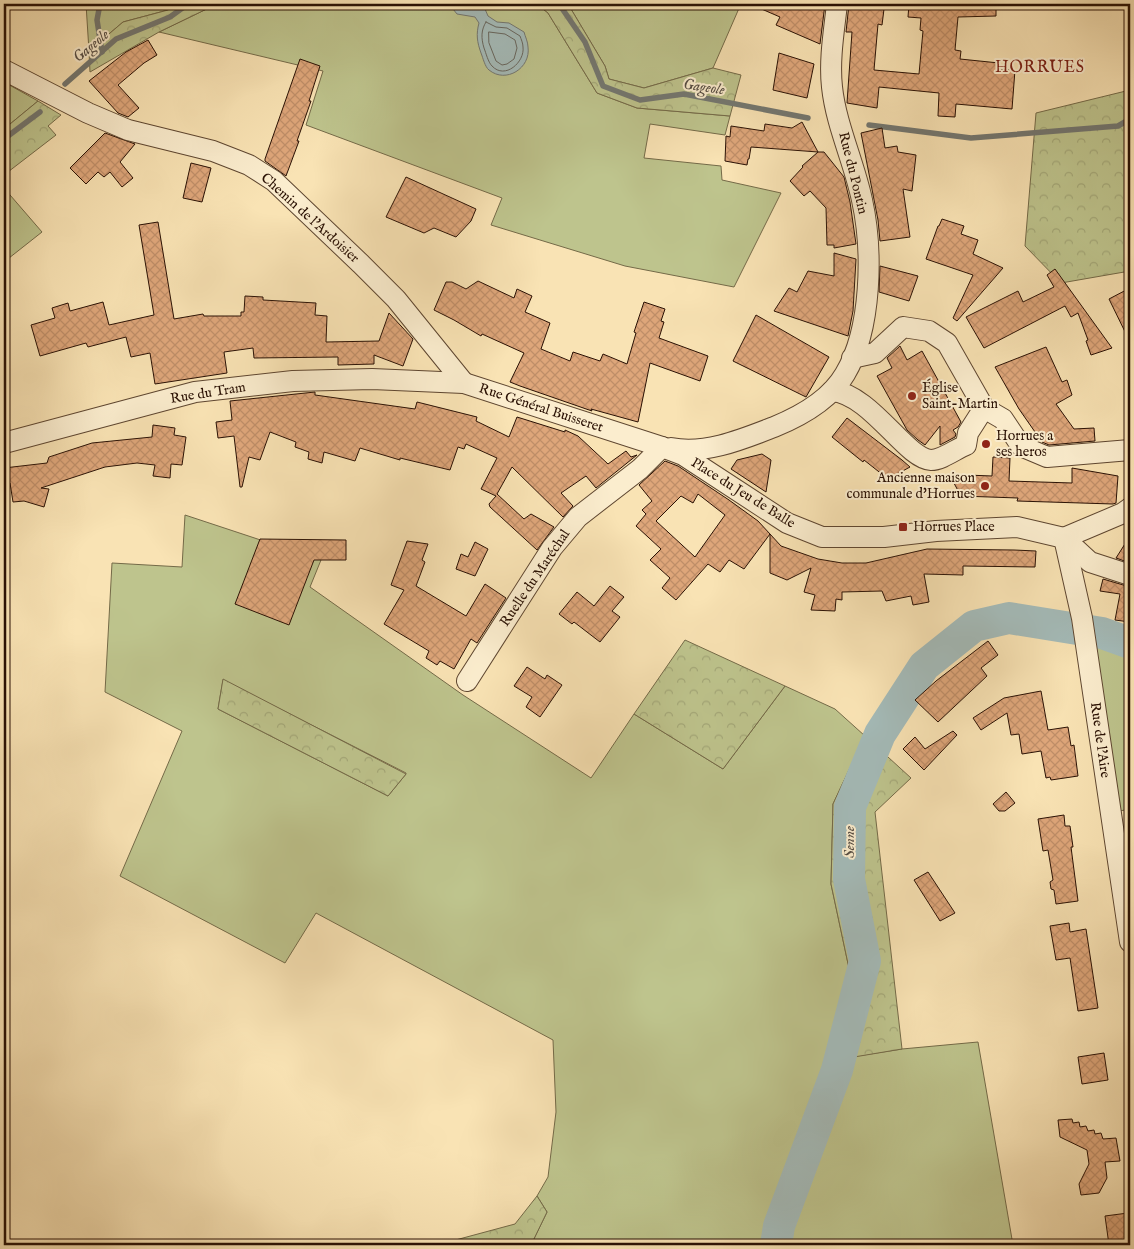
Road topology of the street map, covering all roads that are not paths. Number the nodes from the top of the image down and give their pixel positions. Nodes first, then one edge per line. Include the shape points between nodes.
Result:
1 (837, 4) edge
2 (4, 70) edge
3 (852, 358) junction
4 (417, 382) joint
5 (464, 383) junction
6 (832, 391) junction
7 (984, 408) junction
8 (4, 443) edge
9 (662, 447) junction
10 (1130, 450) edge
11 (1130, 508) edge
12 (1064, 538) junction
13 (1130, 575) edge
14 (467, 681) dead end
15 (1130, 942) edge

1 - 3 street, Rue du Pontin via 832,88 862,200 869,264 863,320
2 - 5 street, Chemin de l'Ardoisier via 128,130 213,151 257,170 296,202 396,299
3 - 6 street, Rue du Pontin
3 - 7 street via 875,352 902,327 928,331 947,343
4 - 5 street, Rue Général Buisseret
4 - 8 street, Rue du Tram via 292,381 195,392
5 - 9 street, Rue Général Buisseret
6 - 7 street via 860,402 917,455 930,460 966,445 968,433
6 - 9 street, Rue du Pontin via 810,409 760,432 702,449
7 - 10 street via 1003,419 1021,446 1047,457
9 - 12 street, Place du Jeu de Balle via 683,455 787,524 822,537 884,537 1017,527
9 - 14 street, Ruelle du Maréchal via 640,469 578,517 552,548
11 - 12 street
12 - 13 street via 1090,562
12 - 15 street, Rue de l'Aire via 1086,641

